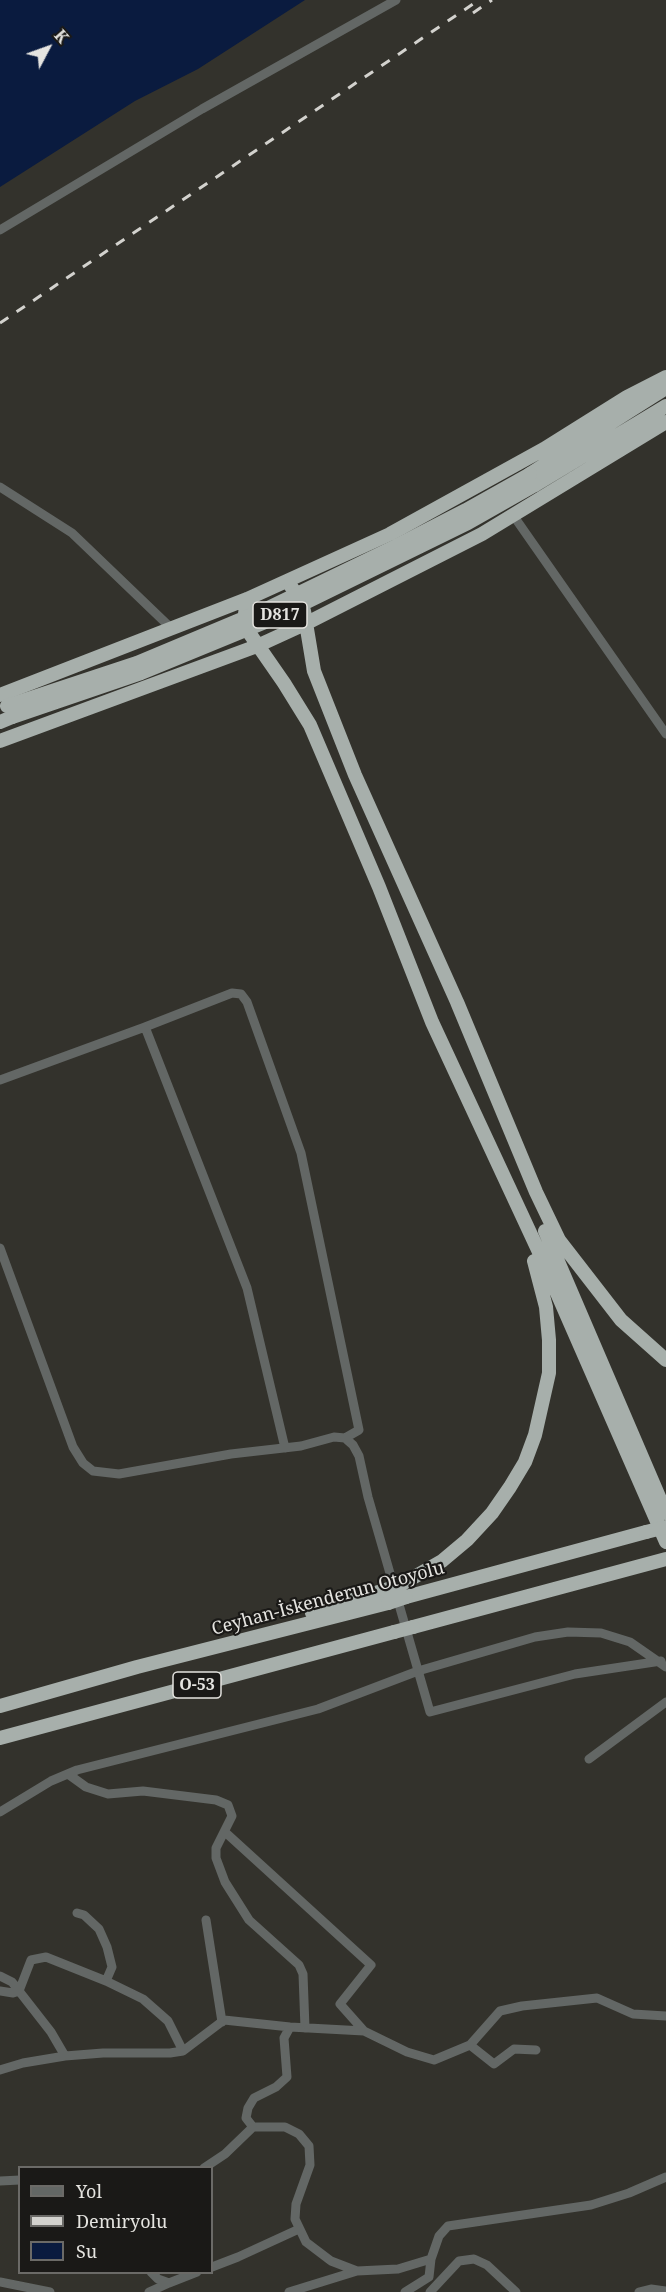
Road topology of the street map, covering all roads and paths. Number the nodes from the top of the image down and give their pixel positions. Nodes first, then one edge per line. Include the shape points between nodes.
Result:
1 (396, 0) edge
2 (0, 230) edge
3 (666, 377) edge
4 (666, 388) edge
5 (666, 406) edge
6 (666, 422) edge
7 (532, 479) junction
8 (0, 487) edge
9 (513, 515) junction
10 (287, 581) junction
11 (247, 599) junction
12 (305, 624) junction
13 (171, 628) junction
14 (257, 646) junction
15 (4, 710) edge
16 (666, 734) edge
17 (0, 741) edge
18 (464, 1019) junction
19 (145, 1027) junction
20 (0, 1080) edge
21 (498, 1164) junction
22 (0, 1248) edge
23 (666, 1360) edge
24 (345, 1438) junction
25 (285, 1448) junction
26 (666, 1513) edge
27 (666, 1527) edge
28 (666, 1542) edge
29 (663, 1560) edge
30 (404, 1590) junction
31 (663, 1664) edge
32 (418, 1671) junction
33 (666, 1702) edge
34 (0, 1706) edge
35 (0, 1738) edge
36 (589, 1759) dead end
37 (69, 1774) junction
38 (0, 1812) edge
39 (225, 1832) junction
40 (77, 1913) dead end
41 (206, 1920) dead end
42 (0, 1976) edge
43 (106, 1981) junction
44 (0, 1991) edge
45 (19, 1991) junction
46 (666, 2016) edge
47 (222, 2022) junction
48 (290, 2027) junction
49 (304, 2028) junction
50 (364, 2031) junction
51 (470, 2045) junction
52 (536, 2050) dead end
53 (183, 2051) junction
54 (65, 2056) junction
55 (0, 2070) edge
56 (253, 2127) junction
57 (207, 2166) edge
58 (666, 2177) edge
59 (18, 2180) edge
60 (0, 2181) edge
61 (299, 2229) junction
62 (431, 2259) junction
63 (213, 2267) edge
64 (357, 2271) junction
65 (153, 2274) edge
66 (192, 2274) edge
67 (0, 2282) edge
68 (170, 2283) junction
69 (666, 2291) edge
70 (50, 2292) edge
71 (149, 2292) edge
72 (289, 2292) edge
73 (405, 2292) edge
74 (430, 2292) edge
75 (516, 2292) edge
76 (639, 2292) edge

1 - 2 street via 202,109
3 - 10 highway via 447,504
4 - 7 highway, D817
5 - 7 highway, D817
6 - 9 highway
7 - 15 highway, D817, bridge via 266,609 137,663
8 - 13 street via 72,533
9 - 12 highway
9 - 16 street
10 - 11 highway
10 - 12 highway via 304,611
11 - 13 highway
11 - 14 highway via 245,614
12 - 14 highway
12 - 18 highway via 314,671 355,776
13 - 15 highway
14 - 17 highway
14 - 21 highway via 310,725 380,887 432,1022
18 - 23 highway via 559,1240 621,1320
18 - 26 highway via 491,1102
19 - 20 street
19 - 24 street via 231,993 241,994 247,1002 301,1153 359,1430
19 - 25 street via 247,1288
21 - 28 highway
21 - 30 highway via 528,1241 546,1308 549,1373 543,1405 525,1462 492,1513 467,1540
22 - 25 street via 73,1447 93,1471 119,1474
24 - 25 street
24 - 32 street via 359,1456
27 - 30 highway, Ceyhan-İskenderun Otoyolu / O-53, bridge
29 - 35 highway, O-53, bridge
30 - 34 highway, Ceyhan-İskenderun Otoyolu / O-53, bridge
31 - 32 street via 630,1642 601,1634 568,1632 535,1637
31 - 32 street via 575,1674 430,1712
32 - 37 street via 318,1709
33 - 36 street
37 - 38 street
37 - 39 street via 86,1788 108,1794 143,1791 216,1800 228,1805 232,1816
39 - 49 street via 216,1848 225,1882 249,1920 299,1965 303,1974
39 - 50 street via 371,1965 340,2004
40 - 43 street via 99,1929 107,1947 112,1967
41 - 47 street
42 - 45 street
43 - 45 street via 46,1956 31,1960
43 - 53 street via 143,1999 168,2021
44 - 45 street
45 - 54 street
46 - 51 street via 633,2014 597,1998 522,2006 500,2011
47 - 48 street
47 - 53 street
48 - 49 street
48 - 56 street via 284,2038 287,2077 254,2098 246,2118
49 - 50 street
50 - 51 street via 434,2060
51 - 52 street via 494,2064 514,2049
53 - 54 street
54 - 55 street
56 - 57 street
56 - 61 street via 285,2127 299,2134 309,2146 310,2165 296,2204
58 - 62 street via 591,2205 448,2226 439,2236
59 - 60 street
61 - 63 street
61 - 64 street via 306,2242 331,2261
62 - 64 street via 398,2269
62 - 73 street via 429,2277
64 - 72 street
65 - 68 street
66 - 68 street
67 - 70 street
68 - 71 street
69 - 76 street
74 - 75 street via 459,2261 474,2259 487,2265

